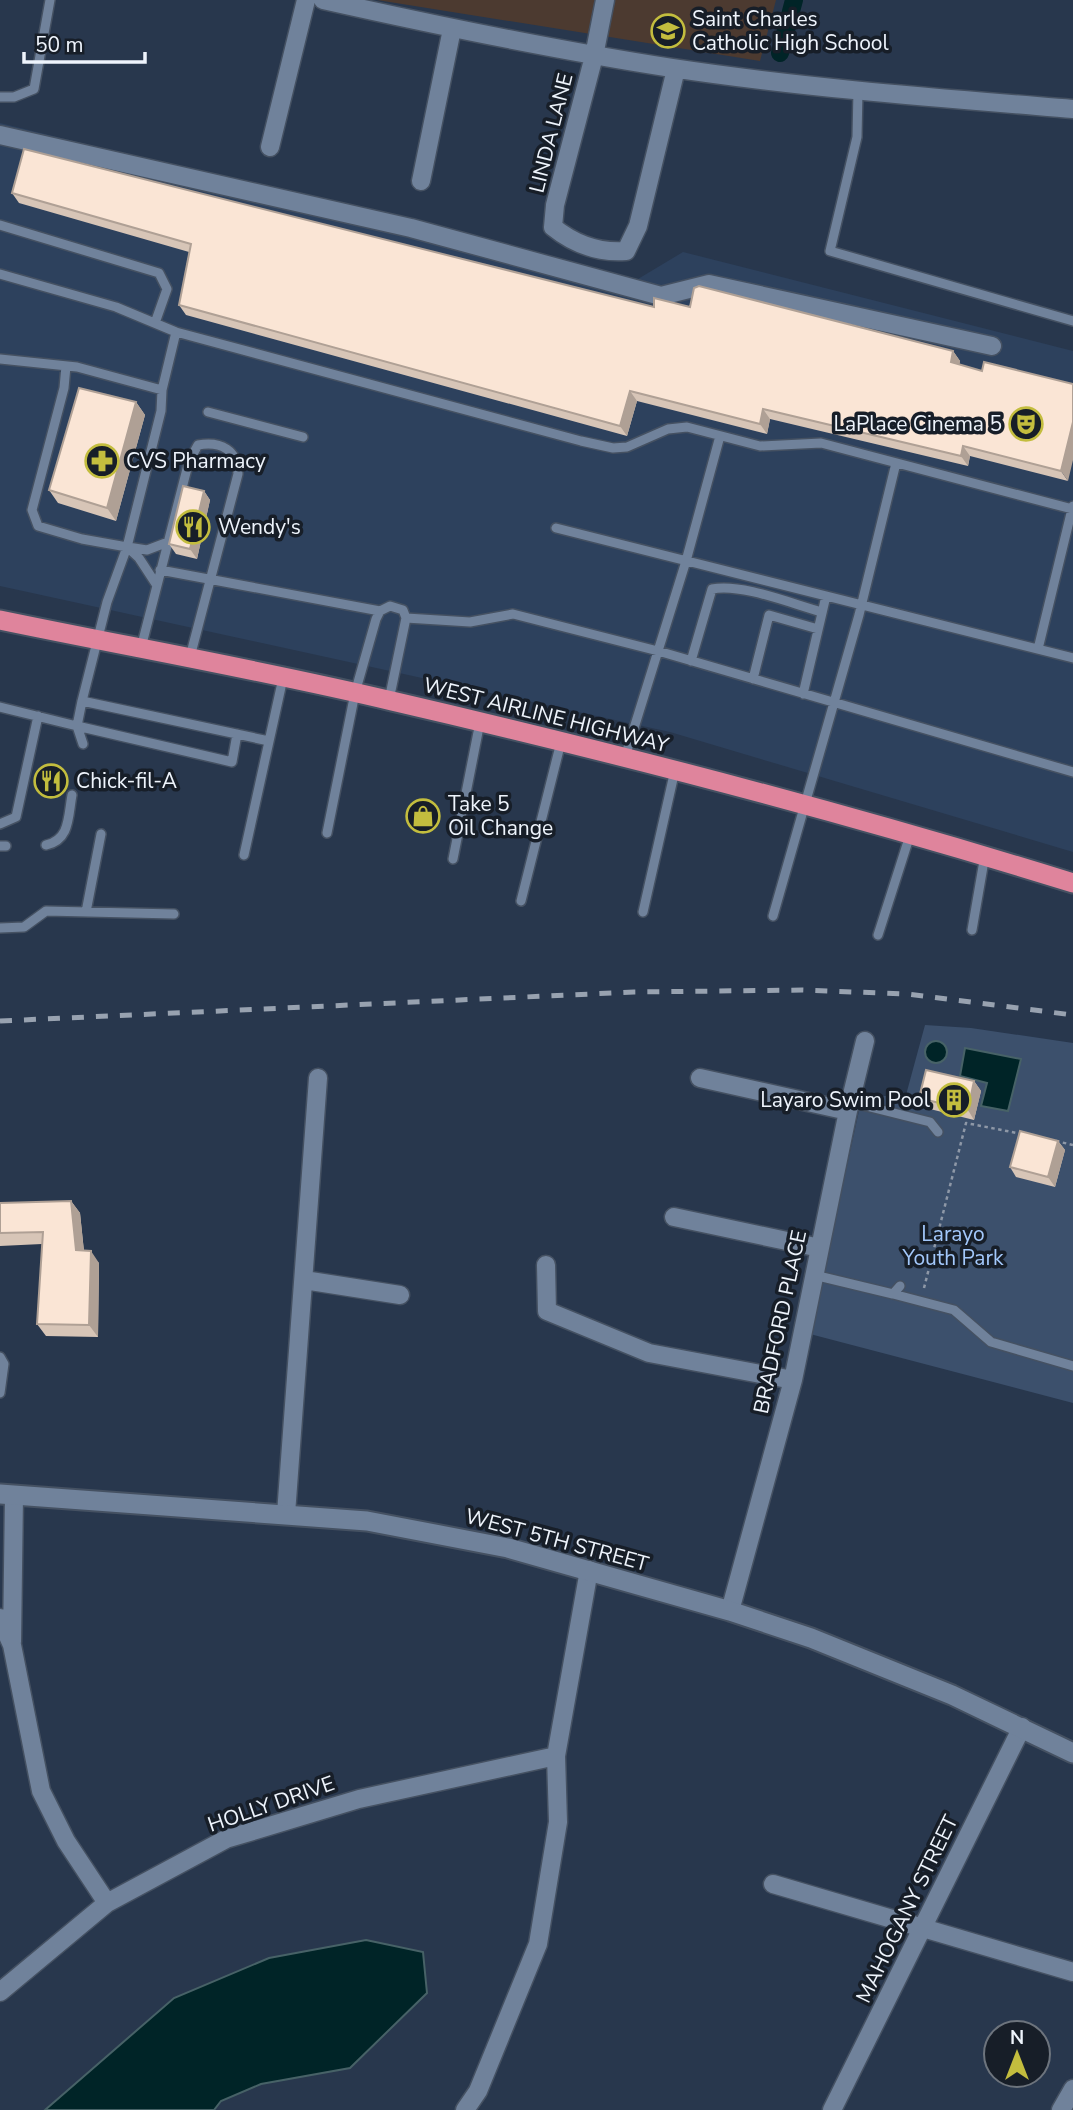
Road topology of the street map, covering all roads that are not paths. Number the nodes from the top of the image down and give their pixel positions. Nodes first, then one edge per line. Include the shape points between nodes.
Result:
1 (50, 0) edge
2 (306, 0) edge
3 (323, 0) edge
4 (605, 0) edge
5 (452, 29) junction
6 (594, 56) junction
7 (676, 69) junction
8 (858, 91) junction
9 (0, 97) edge
10 (1073, 109) edge
11 (0, 135) edge
12 (270, 147) dead end
13 (421, 181) dead end
14 (0, 225) edge
15 (0, 275) edge
16 (1073, 321) edge
17 (155, 323) junction
18 (176, 332) junction
19 (992, 346) dead end
20 (0, 359) edge
21 (66, 366) junction
22 (162, 390) junction
23 (208, 412) dead end
24 (720, 436) junction
25 (303, 438) dead end
26 (896, 463) junction
27 (1072, 507) edge
28 (556, 528) dead end
29 (168, 542) junction
30 (127, 547) junction
31 (686, 561) junction
32 (160, 570) junction
33 (210, 581) junction
34 (156, 584) junction
35 (826, 596) junction
36 (861, 605) junction
37 (380, 611) junction
38 (822, 612) junction
39 (407, 618) junction
40 (0, 620) edge
41 (818, 629) junction
42 (96, 640) junction
43 (141, 649) junction
44 (1038, 649) junction
45 (658, 651) junction
46 (1073, 658) edge
47 (189, 659) junction
48 (691, 661) junction
49 (283, 678) junction
50 (753, 679) junction
51 (355, 693) junction
52 (803, 694) junction
53 (389, 700) junction
54 (82, 701) junction
55 (831, 703) junction
56 (0, 707) edge
57 (37, 716) junction
58 (480, 722) junction
59 (77, 726) junction
60 (237, 734) junction
61 (561, 740) junction
62 (269, 741) junction
63 (83, 744) dead end
64 (625, 757) junction
65 (675, 770) junction
66 (1073, 772) edge
67 (72, 795) dead end
68 (804, 803) junction
69 (0, 824) edge
70 (327, 833) dead end
71 (101, 834) dead end
72 (910, 835) junction
73 (46, 845) dead end
74 (244, 855) dead end
75 (985, 855) junction
76 (453, 859) dead end
77 (1073, 883) edge
78 (521, 901) dead end
79 (86, 912) junction
80 (643, 912) dead end
81 (174, 914) dead end
82 (773, 916) dead end
83 (0, 928) edge
84 (972, 930) dead end
85 (878, 935) dead end
86 (866, 1041) dead end
87 (318, 1078) dead end
88 (700, 1078) dead end
89 (849, 1107) junction
90 (938, 1132) dead end
91 (674, 1217) dead end
92 (820, 1248) junction
93 (546, 1265) dead end
94 (814, 1275) junction
95 (304, 1280) junction
96 (900, 1286) dead end
97 (400, 1294) dead end
98 (893, 1294) junction
99 (0, 1357) edge
100 (1073, 1366) edge
101 (793, 1381) junction
102 (0, 1393) edge
103 (7, 1494) edge
104 (286, 1514) junction
105 (589, 1570) junction
106 (730, 1611) junction
107 (0, 1618) edge
108 (12, 1645) junction
109 (1022, 1727) junction
110 (1073, 1753) edge
111 (556, 1756) junction
112 (773, 1884) dead end
113 (107, 1903) junction
114 (923, 1928) junction
115 (1073, 1972) edge
116 (0, 1992) edge
117 (1073, 2089) edge
118 (465, 2110) edge
119 (832, 2110) edge
120 (1061, 2110) edge

1 - 9 lane via 34,89
2 - 12 street
3 - 5 street
4 - 6 street
5 - 6 street
5 - 13 street
6 - 7 street
6 - 7 street, LINDA LANE via 553,227 569,240 609,252 626,251 638,226
7 - 8 street
8 - 10 street
8 - 16 lane via 857,137 830,251
11 - 19 street via 411,228 661,296 709,284
14 - 17 lane via 159,273 167,289
15 - 17 lane via 116,307
17 - 18 lane
18 - 22 lane
18 - 24 lane via 612,448 627,447 668,429 687,427
20 - 21 lane
21 - 22 lane
21 - 30 lane via 32,510 38,526
22 - 30 lane via 161,411
23 - 25 lane
24 - 26 lane via 760,446 821,443
24 - 31 lane
26 - 27 lane
26 - 36 lane
27 - 44 lane
28 - 31 lane
29 - 30 lane via 148,550
29 - 32 lane
29 - 33 lane via 189,461 198,445 211,443 230,449 238,459 238,474
30 - 34 lane
30 - 42 lane
31 - 35 lane
31 - 45 lane
32 - 33 lane
32 - 34 lane
33 - 37 lane
33 - 47 lane
34 - 43 lane
35 - 36 lane
35 - 38 lane
36 - 44 lane
36 - 55 lane
37 - 39 lane via 390,606 403,610
37 - 51 lane
38 - 41 lane
38 - 48 lane via 722,587 712,589
39 - 45 lane via 470,622 513,614
39 - 53 lane
40 - 42 highway, WEST AIRLINE HIGHWAY
41 - 50 lane via 769,615
41 - 52 lane
42 - 43 highway, WEST AIRLINE HIGHWAY
42 - 54 lane
43 - 47 highway, WEST AIRLINE HIGHWAY
44 - 46 lane
45 - 48 lane
45 - 64 lane
47 - 49 highway, WEST AIRLINE HIGHWAY
48 - 50 lane
49 - 51 highway, WEST AIRLINE HIGHWAY
49 - 62 lane
50 - 52 lane
51 - 53 highway, WEST AIRLINE HIGHWAY
51 - 70 lane
52 - 55 lane
53 - 58 highway, WEST AIRLINE HIGHWAY
54 - 59 lane
54 - 60 lane
55 - 66 lane
55 - 68 lane
56 - 57 lane
57 - 59 lane
57 - 69 lane via 16,817
58 - 61 highway, WEST AIRLINE HIGHWAY
58 - 76 lane
59 - 60 lane via 232,762
59 - 63 lane
60 - 62 lane
61 - 64 highway, WEST AIRLINE HIGHWAY
61 - 78 lane
62 - 74 lane
64 - 65 highway, WEST AIRLINE HIGHWAY
65 - 68 highway, WEST AIRLINE HIGHWAY
65 - 80 lane
67 - 73 lane via 65,835
68 - 72 highway, WEST AIRLINE HIGHWAY
68 - 82 lane
71 - 79 lane
72 - 75 highway, WEST AIRLINE HIGHWAY
72 - 85 lane
75 - 77 highway, WEST AIRLINE HIGHWAY
75 - 84 lane
79 - 81 lane
79 - 83 lane via 46,911 24,927
86 - 89 street, BRADFORD PLACE
87 - 95 street
88 - 89 street
89 - 90 lane via 930,1122
89 - 92 street, BRADFORD PLACE
91 - 92 street
92 - 94 street, BRADFORD PLACE
93 - 101 street via 547,1311 649,1353
94 - 98 lane via 857,1280
94 - 101 street, BRADFORD PLACE
95 - 97 street
95 - 104 street
96 - 98 lane
98 - 100 lane via 954,1310 991,1342
99 - 102 lane via 4,1364
101 - 106 street, BRADFORD PLACE
103 - 104 main road, WEST 5TH STREET
103 - 108 street
104 - 105 main road, WEST 5TH STREET via 419,1529
105 - 106 main road, WEST 5TH STREET
105 - 111 street
106 - 109 main road, WEST 5TH STREET via 881,1666
107 - 108 street
108 - 113 street via 41,1791
109 - 110 main road, WEST 5TH STREET
109 - 114 street, MAHOGANY STREET
111 - 113 street, HOLLY DRIVE via 359,1799 226,1839
111 - 118 street via 558,1822 538,1944 478,2091
112 - 114 street
113 - 116 street, HOLLY DRIVE
114 - 115 street
114 - 119 street, MAHOGANY STREET
117 - 120 street

